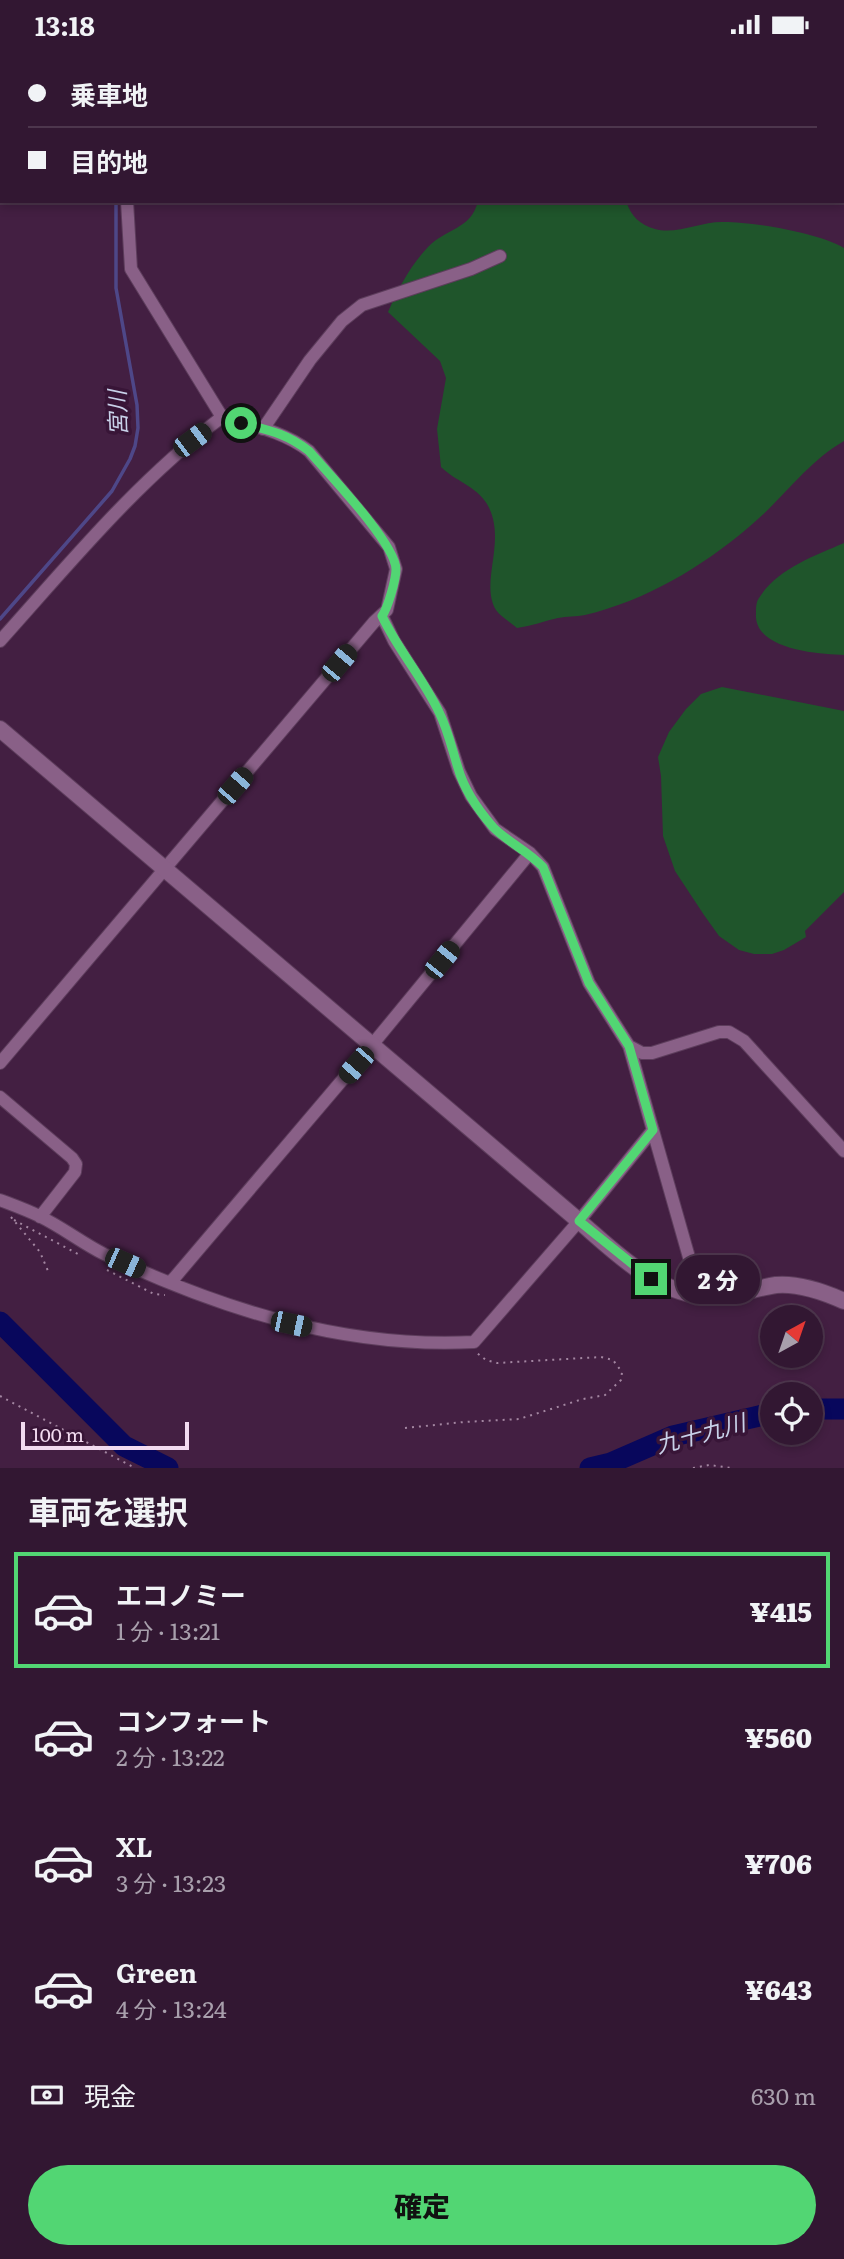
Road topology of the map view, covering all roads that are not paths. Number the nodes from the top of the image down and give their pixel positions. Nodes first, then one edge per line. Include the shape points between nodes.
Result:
1 (127, 203) edge
2 (500, 256) dead end
3 (222, 417) junction
4 (263, 429) junction
5 (382, 616) junction
6 (0, 641) edge
7 (0, 729) edge
8 (530, 853) junction
9 (165, 869) junction
10 (372, 1045) junction
11 (629, 1046) junction
12 (0, 1063) edge
13 (0, 1097) edge
14 (653, 1130) junction
15 (844, 1151) edge
16 (0, 1200) edge
17 (40, 1217) junction
18 (579, 1221) junction
19 (170, 1283) junction
20 (700, 1296) junction
21 (844, 1301) edge

1 - 3 street via 135,280
2 - 4 street via 362,305 342,321 310,360
3 - 4 street
3 - 6 street via 146,481
4 - 5 street via 293,439 309,451 389,547 396,569
5 - 8 street via 440,713 471,796 495,829
5 - 9 street
7 - 9 street
8 - 10 street
8 - 11 street via 554,889 589,983
9 - 10 street
9 - 12 street
10 - 18 street
10 - 19 street
11 - 14 street
11 - 15 street via 652,1053 729,1032 744,1041
13 - 17 street via 76,1164 75,1172
14 - 18 street
14 - 20 street
16 - 17 street
17 - 19 street
18 - 19 street via 474,1342 431,1345 347,1336 291,1324
18 - 20 street via 651,1279
20 - 21 street via 727,1297 778,1285 827,1293

